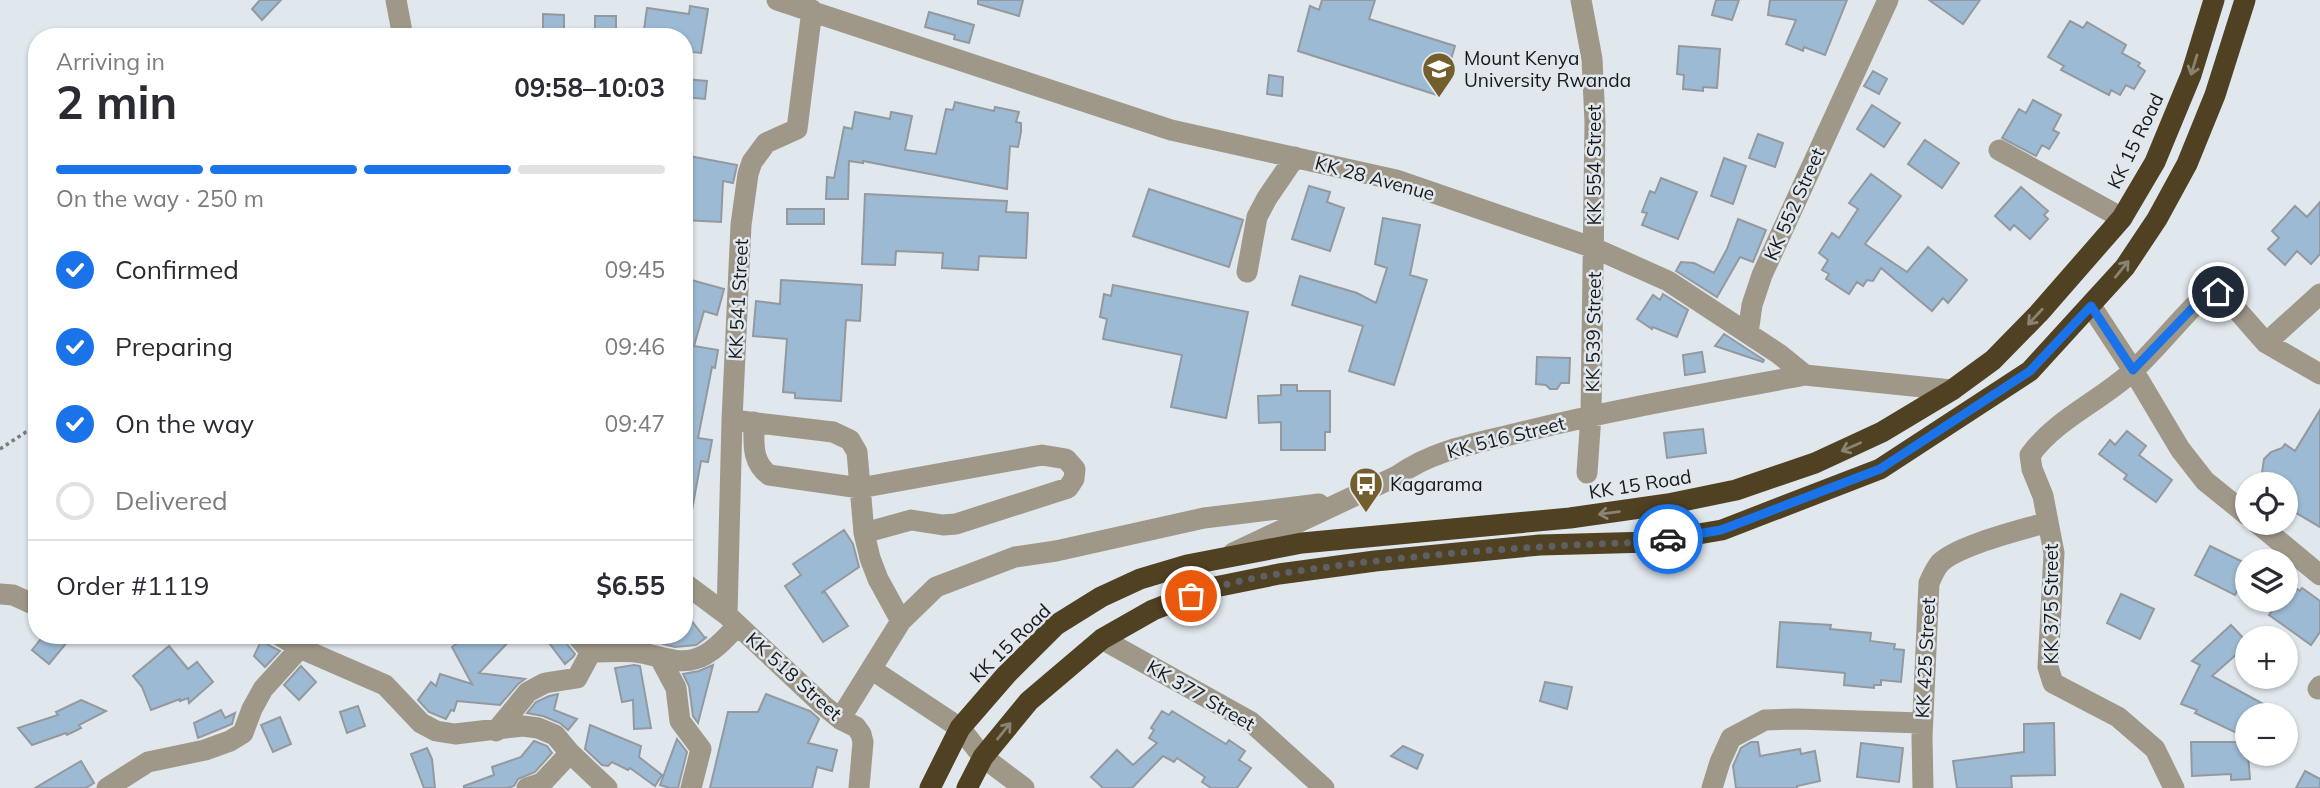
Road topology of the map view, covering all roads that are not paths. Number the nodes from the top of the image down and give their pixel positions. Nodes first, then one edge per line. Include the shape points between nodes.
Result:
1 (396, 0) edge
2 (777, 0) edge
3 (1581, 0) edge
4 (1888, 0) edge
5 (2214, 0) edge
6 (2245, 0) edge
7 (842, 9) edge
8 (812, 10) junction
9 (401, 28) edge
10 (1998, 150) dead end
11 (1295, 157) junction
12 (2122, 218) junction
13 (1594, 248) junction
14 (1247, 272) dead end
15 (2066, 281) junction
16 (2320, 293) edge
17 (2091, 306) junction
18 (1748, 333) junction
19 (2266, 343) junction
20 (2133, 370) junction
21 (1805, 374) junction
22 (2320, 374) edge
23 (1952, 390) junction
24 (1591, 415) junction
25 (743, 421) junction
26 (1587, 473) dead end
27 (860, 488) junction
28 (1345, 500) junction
29 (2235, 505) edge
30 (2049, 522) junction
31 (864, 533) junction
32 (2272, 535) edge
33 (1227, 556) junction
34 (2320, 575) edge
35 (693, 590) edge
36 (0, 594) edge
37 (28, 602) edge
38 (733, 620) junction
39 (901, 621) junction
40 (1102, 639) junction
41 (294, 644) edge
42 (584, 644) edge
43 (300, 648) junction
44 (592, 652) junction
45 (660, 658) junction
46 (871, 669) junction
47 (840, 719) junction
48 (1922, 723) junction
49 (960, 728) junction
50 (496, 731) junction
51 (570, 754) junction
52 (984, 757) junction
53 (107, 788) edge
54 (527, 788) edge
55 (607, 788) edge
56 (691, 788) edge
57 (859, 788) edge
58 (930, 788) edge
59 (967, 788) edge
60 (1024, 788) edge
61 (1324, 788) edge
62 (1712, 788) edge
63 (1923, 788) edge
64 (2174, 788) edge

1 - 9 street
2 - 8 street, KK 28 Avenue
3 - 13 street, KK 554 Street via 1593,72
4 - 18 street, KK 552 Street via 1762,275
5 -> 12 highway, KK 15 Road via 2192,75 2160,149
17 -> 6 highway via 2125,267 2187,164
7 - 8 street, KK 28 Avenue
7 - 11 street, KK 28 Avenue via 1171,130
8 - 25 street, KK 541 Street via 797,129 766,143 748,174 741,225
10 - 12 street
11 - 13 street, KK 28 Avenue via 1396,180
11 - 14 street via 1257,217
12 - 15 highway, KK 15 Road
13 - 18 street, KK 28 Avenue via 1668,281
13 - 24 street, KK 539 Street
15 - 17 highway
15 -> 23 highway, KK 15 Road via 1993,360
16 - 19 street
17 - 20 street
17 - 40 highway via 2030,371 1880,469 1721,530 1651,542 1540,545 1279,574 1210,588 1153,610
18 - 21 street, KK 28 Avenue
19 - 20 street via 2218,292 2204,296
19 - 22 street
20 - 29 street via 2188,460
20 - 30 street, KK 375 Street via 2056,426 2030,455
21 - 23 street, KK 28 Avenue
21 - 24 street, KK 516 Street
23 -> 33 highway, KK 15 Road via 1882,432 1815,463 1736,490 1582,517 1302,543
24 - 26 street, KK 539 Street
24 - 28 street, KK 516 Street via 1417,461 1397,476
25 - 27 street via 755,460 769,475
25 - 27 street via 833,432 850,440 857,452
25 - 38 street, KK 541 Street
27 - 31 street
27 - 31 street via 1042,455 1066,458 1075,469 1069,488 956,524 911,520
28 - 33 street, KK 516 Street
28 - 39 street via 1204,518 1016,557 936,587
30 - 48 street, KK 425 Street via 1956,552 1933,573
30 - 64 street, KK 375 Street via 2054,552 2048,667 2053,683 2118,717 2154,749
31 - 39 street via 878,579
32 - 34 street
33 - 49 highway, KK 15 Road via 1140,579 1056,625
35 - 38 street, KK 518 Street
36 - 37 street
38 - 45 street via 724,640 697,659
38 - 47 street, KK 518 Street
39 - 46 street
52 -> 40 highway via 1029,701
40 - 61 street, KK 377 Street via 1251,722
41 - 43 street
42 - 44 street
43 - 50 street via 385,685 421,723 436,730 455,734
43 - 53 street via 263,689 243,733 205,750 148,762
44 - 45 street via 633,652
44 - 50 street via 577,678 545,683 528,692
45 - 56 street via 676,688 680,721 701,749
46 - 47 street
46 - 49 street
47 - 57 street, KK 518 Street via 856,727 863,742
48 - 62 street via 1765,720 1731,738
48 - 63 street, KK 425 Street
49 - 52 street
49 - 58 highway, KK 15 Road
50 - 51 street via 538,728 555,735
51 - 54 street via 542,783
51 - 55 street
52 - 59 highway
52 - 60 street

